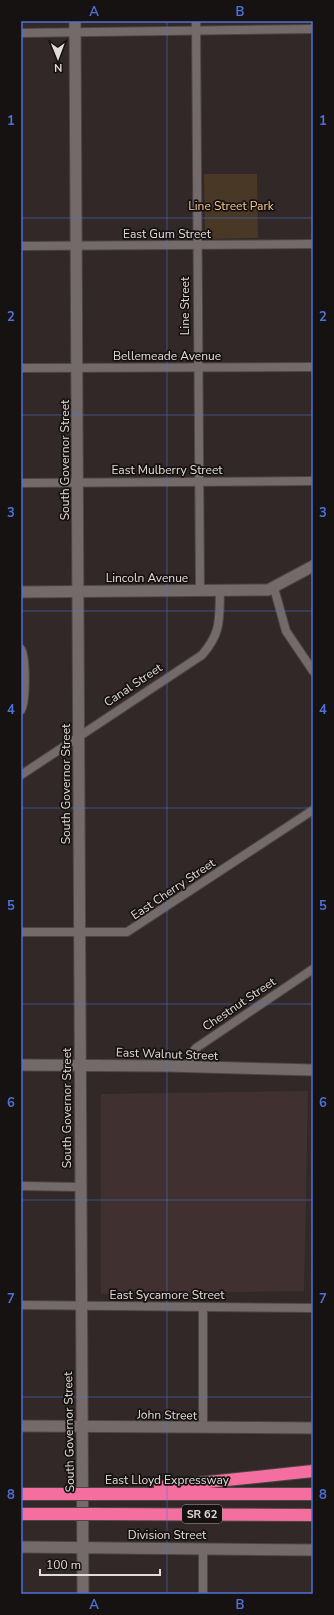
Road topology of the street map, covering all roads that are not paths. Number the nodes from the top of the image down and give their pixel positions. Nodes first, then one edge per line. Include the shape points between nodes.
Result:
1 (196, 21) edge
2 (75, 26) edge
3 (313, 29) edge
4 (196, 31) junction
5 (21, 33) edge
6 (313, 244) edge
7 (21, 246) edge
8 (76, 246) junction
9 (197, 246) junction
10 (197, 367) junction
11 (313, 367) edge
12 (21, 368) edge
13 (77, 368) junction
14 (313, 481) edge
15 (21, 482) edge
16 (79, 482) junction
17 (199, 482) junction
18 (313, 566) edge
19 (274, 588) junction
20 (200, 591) junction
21 (220, 591) junction
22 (21, 592) edge
23 (78, 592) junction
24 (21, 649) edge
25 (310, 659) edge
26 (313, 671) edge
27 (21, 710) edge
28 (79, 736) junction
29 (21, 775) edge
30 (313, 810) edge
31 (21, 932) edge
32 (80, 933) junction
33 (313, 969) edge
34 (21, 1065) edge
35 (80, 1065) junction
36 (188, 1067) junction
37 (313, 1070) edge
38 (21, 1186) edge
39 (80, 1187) junction
40 (21, 1305) edge
41 (81, 1306) junction
42 (203, 1307) junction
43 (313, 1308) edge
44 (21, 1426) edge
45 (82, 1427) junction
46 (203, 1428) junction
47 (313, 1428) edge
48 (312, 1471) edge
49 (21, 1494) edge
50 (107, 1494) junction
51 (312, 1494) edge
52 (21, 1514) edge
53 (312, 1514) edge
54 (21, 1547) edge
55 (83, 1548) junction
56 (203, 1548) junction
57 (313, 1550) edge
58 (83, 1594) edge
59 (203, 1594) edge

1 - 4 street, Line Street
2 - 4 street
2 - 5 street
2 - 8 street, South Governor Street
3 - 4 street
4 - 9 street, Line Street
6 - 9 street, East Gum Street
7 - 8 street, East Gum Street
8 - 9 street, East Gum Street
8 - 13 street, South Governor Street
9 - 10 street, Line Street
10 - 11 street, Bellemeade Avenue
10 - 13 street, Bellemeade Avenue
10 - 17 street, Line Street
12 - 13 street, Bellemeade Avenue
13 - 16 street, South Governor Street
14 - 17 street, East Mulberry Street
15 - 16 street, East Mulberry Street
16 - 17 street, East Mulberry Street
16 - 23 street, South Governor Street
17 - 20 street, Line Street
18 - 19 street
19 - 21 street, Lincoln Avenue
19 - 25 street via 282,622
20 - 21 street, Lincoln Avenue
20 - 23 street, Lincoln Avenue
21 - 28 street, Canal Street via 218,630 202,655
22 - 23 street, Lincoln Avenue
23 - 28 street, South Governor Street
24 - 27 street via 24,656 24,692
25 - 26 street
28 - 29 street, Canal Street
28 - 32 street, South Governor Street
30 - 32 street, East Cherry Street via 133,930
31 - 32 street, East Cherry Street
32 - 35 street, South Governor Street
33 - 36 street, Chestnut Street via 196,1048 191,1054
34 - 35 street, East Walnut Street
35 - 36 street, East Walnut Street
35 - 39 street, South Governor Street
36 - 37 street, East Walnut Street
38 - 39 street
39 - 41 street, South Governor Street
40 - 41 street, East Sycamore Street
41 - 42 street, East Sycamore Street
41 - 45 street, South Governor Street
42 - 43 street, East Sycamore Street
42 - 46 street
44 - 45 street, John Street
45 - 46 street, John Street
45 - 55 street, South Governor Street
46 - 47 street, John Street
48 - 50 highway
49 - 50 highway, East Lloyd Expressway / SR 62, bridge
50 - 51 highway, East Lloyd Expressway / SR 62
52 - 53 highway, SR 62, bridge
54 - 55 street, Division Street
55 - 56 street, Division Street
55 - 58 street, South Governor Street
56 - 57 street, Division Street
56 - 59 street

